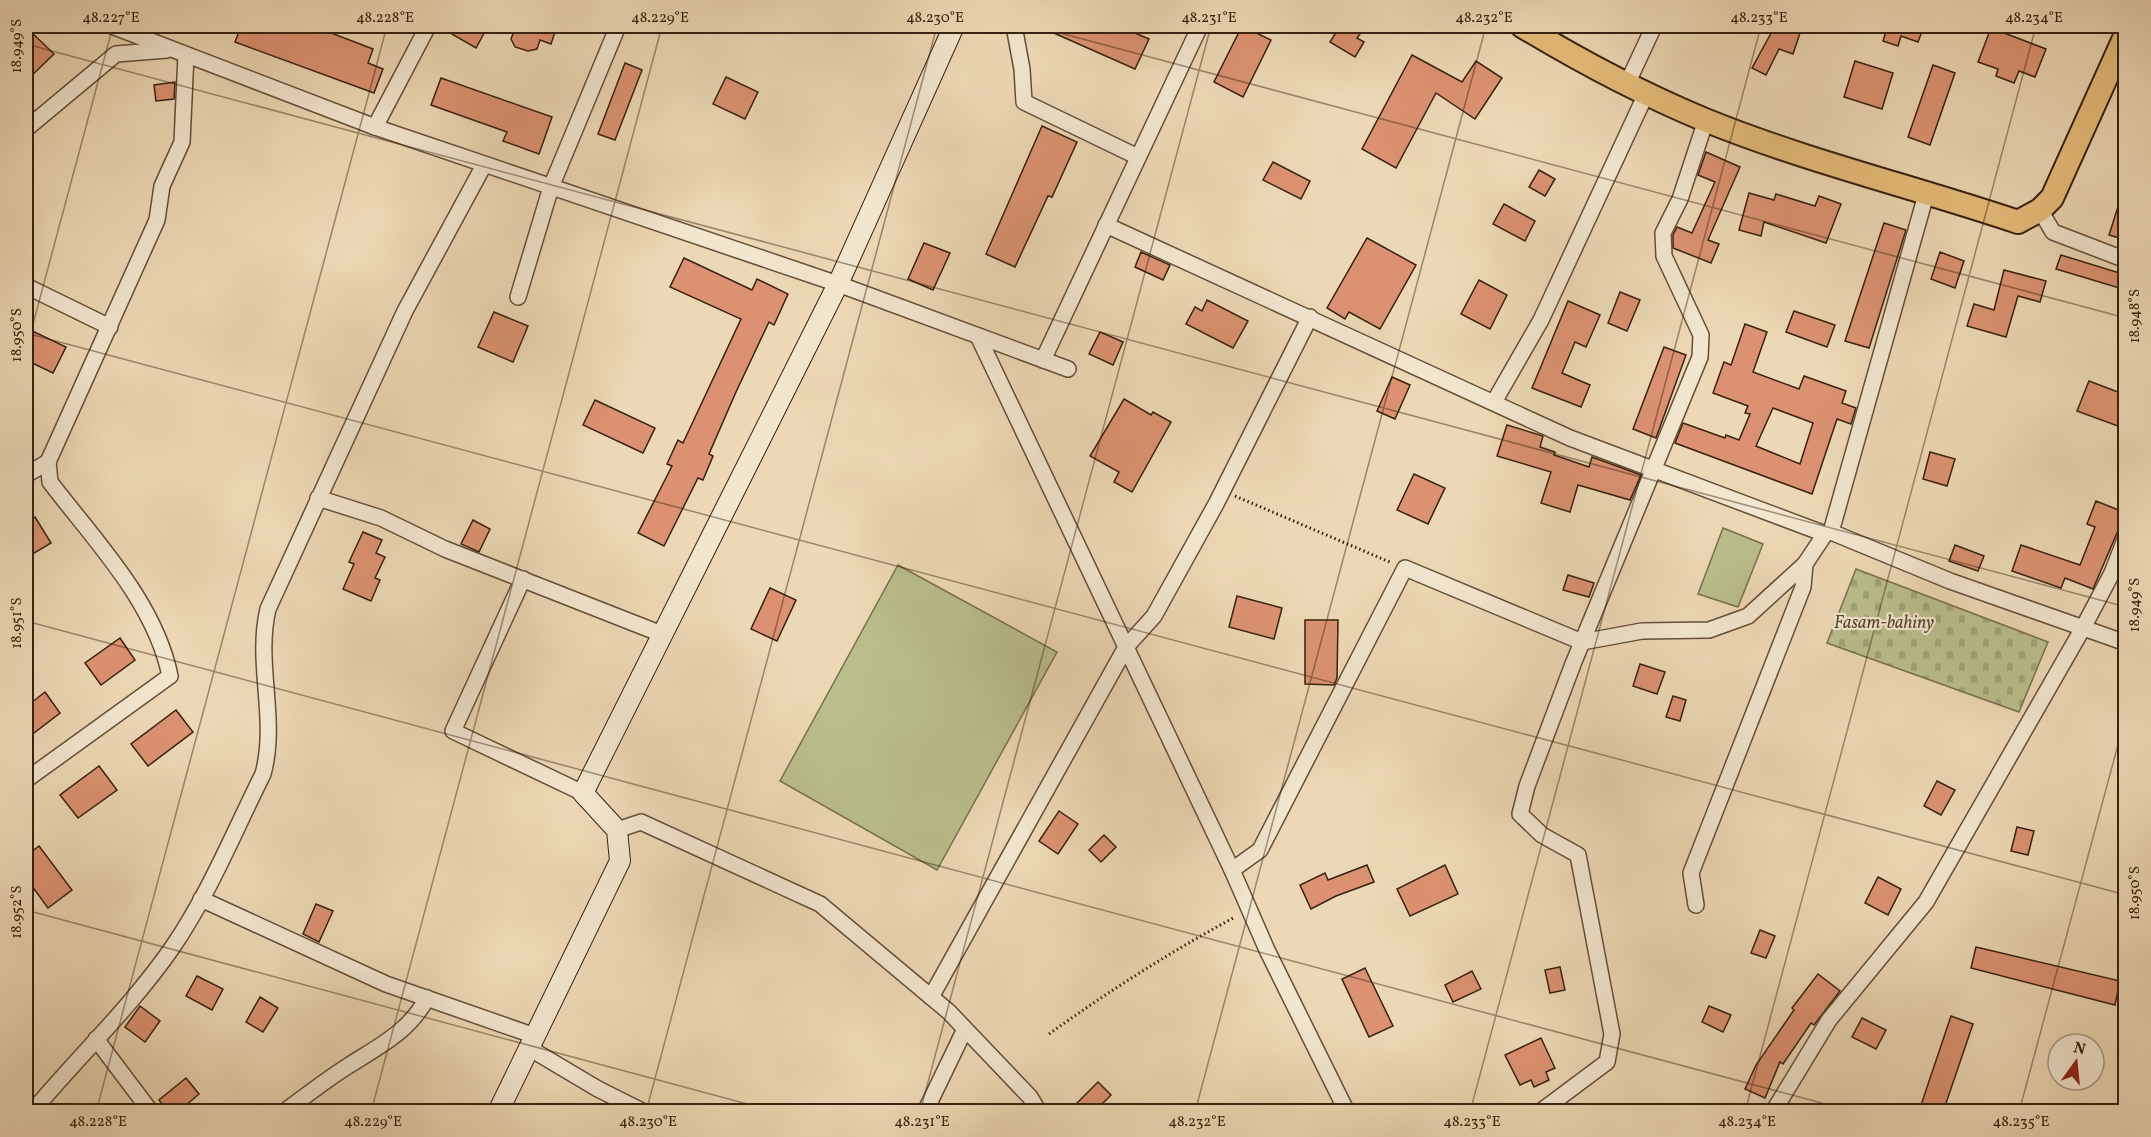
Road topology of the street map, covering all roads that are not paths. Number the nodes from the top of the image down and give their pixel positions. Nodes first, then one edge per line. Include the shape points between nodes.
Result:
1 (112, 26) edge
2 (429, 26) edge
3 (618, 26) edge
4 (954, 26) edge
5 (1014, 26) edge
6 (1200, 26) edge
7 (1522, 26) edge
8 (1654, 26) edge
9 (2126, 34) edge
10 (170, 49) junction
11 (186, 55) junction
12 (1637, 89) junction
13 (1706, 120) junction
14 (375, 127) junction
15 (26, 129) edge
16 (1138, 158) junction
17 (484, 165) junction
18 (551, 187) junction
19 (1927, 191) junction
20 (2040, 210) junction
21 (1106, 225) junction
22 (2126, 260) edge
23 (838, 284) junction
24 (26, 286) edge
25 (518, 297) dead end
26 (1310, 317) junction
27 (110, 327) junction
28 (978, 336) junction
29 (1043, 360) junction
30 (1068, 369) dead end
31 (1494, 402) junction
32 (48, 462) junction
33 (1655, 470) junction
34 (26, 475) edge
35 (318, 498) junction
36 (1828, 533) junction
37 (2126, 537) edge
38 (1805, 564) junction
39 (523, 579) junction
40 (2083, 628) junction
41 (664, 634) junction
42 (1582, 642) junction
43 (2126, 643) edge
44 (1126, 647) junction
45 (26, 780) edge
46 (583, 793) junction
47 (617, 830) junction
48 (1232, 870) junction
49 (201, 899) junction
50 (1696, 905) dead end
51 (931, 997) junction
52 (427, 998) junction
53 (964, 1029) junction
54 (96, 1039) junction
55 (532, 1042) junction
56 (32, 1112) edge
57 (151, 1112) edge
58 (284, 1112) edge
59 (498, 1112) edge
60 (644, 1112) edge
61 (925, 1112) edge
62 (1039, 1112) edge
63 (1347, 1112) edge
64 (1540, 1112) edge
65 (1773, 1112) edge

1 - 10 street
2 - 14 street
3 - 18 street
4 - 23 street
5 - 16 street via 1023,69 1024,102
6 - 16 street
7 - 12 main road
8 - 12 street
9 - 20 main road via 2052,198
10 - 11 street
10 - 15 street via 116,54
11 - 14 street
11 - 27 street via 182,142 162,186 157,220
12 - 13 main road
12 - 31 street via 1541,321
13 - 19 main road via 1835,166
13 - 33 street via 1680,199 1663,233 1664,256 1701,335 1700,357
14 - 17 street
16 - 21 street
17 - 18 street
17 - 35 street via 405,311
18 - 23 street
18 - 25 street
19 - 20 main road via 2018,222
19 - 36 street
20 - 22 street via 2053,232
21 - 26 street
21 - 29 street
23 - 28 street
23 - 41 street
24 - 27 street
26 - 31 street
26 - 44 street via 1154,616
27 - 32 street
28 - 29 street
28 - 44 street
29 - 30 street
31 - 33 street via 1570,438
32 - 34 street
32 - 45 street via 50,482 130,587 164,648 170,676
33 - 36 street
33 - 42 street
35 - 39 street via 381,518 445,549
35 - 49 street via 268,609 262,634 270,750 263,774
36 - 38 street
36 - 40 street
37 - 40 street
38 - 42 street via 1748,616 1709,630 1642,631
38 - 50 street via 1803,587 1691,873
39 - 41 street
39 - 46 street via 453,731
40 - 43 street
40 - 65 street via 1926,902 1829,1020
41 - 46 street
42 - 48 street via 1405,568 1260,850
42 - 64 street via 1520,814 1542,834 1578,855 1612,1034 1607,1062
44 - 48 street
44 - 51 street
46 - 47 street
47 - 51 street via 642,822 820,904
47 - 55 street via 620,861
48 - 63 street
49 - 52 street via 386,984
49 - 54 street via 171,949
51 - 53 street
52 - 55 street
52 - 58 street via 417,1016 397,1036
53 - 61 street
53 - 62 street via 1030,1097
54 - 56 street
54 - 57 street
55 - 59 street
55 - 60 street via 598,1089

